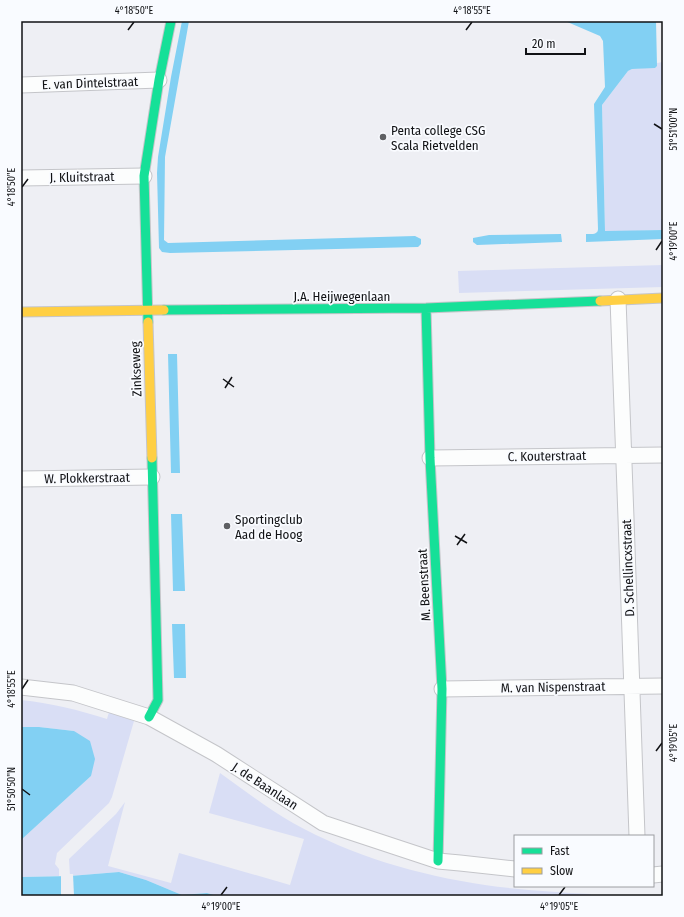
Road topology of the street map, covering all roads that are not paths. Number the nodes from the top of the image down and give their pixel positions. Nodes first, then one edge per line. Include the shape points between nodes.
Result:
1 (171, 21) edge
2 (159, 80) junction
3 (21, 85) edge
4 (144, 176) junction
5 (21, 178) edge
6 (663, 298) edge
7 (618, 299) junction
8 (426, 308) junction
9 (147, 310) junction
10 (21, 312) edge
11 (623, 455) junction
12 (663, 455) edge
13 (430, 458) junction
14 (152, 477) junction
15 (21, 479) edge
16 (633, 686) junction
17 (663, 686) edge
18 (21, 687) edge
19 (442, 689) junction
20 (149, 717) junction
21 (636, 835) edge
22 (438, 862) junction
23 (514, 869) edge

1 - 2 street, Zinkseweg
2 - 3 street, E. van Dintelstraat
2 - 4 street, Zinkseweg
4 - 5 street, J. Kluitstraat
4 - 9 street, Zinkseweg
6 - 7 street, J.A. Heijwegenlaan
7 - 8 street, J.A. Heijwegenlaan
7 - 11 street, D. Schellincxstraat
8 - 9 street, J.A. Heijwegenlaan
8 - 13 street, M. Beenstraat
9 - 10 street, J.A. Heijwegenlaan
9 - 14 street, Zinkseweg
11 - 12 street, C. Kouterstraat
11 - 13 street, C. Kouterstraat
11 - 16 street, D. Schellincxstraat
13 - 19 street, M. Beenstraat
14 - 15 street, W. Plokkerstraat
14 - 20 street, Zinkseweg via 158,700
16 - 17 street, M. van Nispenstraat
16 - 19 street, M. van Nispenstraat
16 - 21 street, D. Schellincxstraat
18 - 20 street, J. de Baanlaan via 73,693
19 - 22 street, M. Beenstraat
20 - 22 street, J. de Baanlaan via 216,754 323,823
22 - 23 street, J. de Baanlaan

